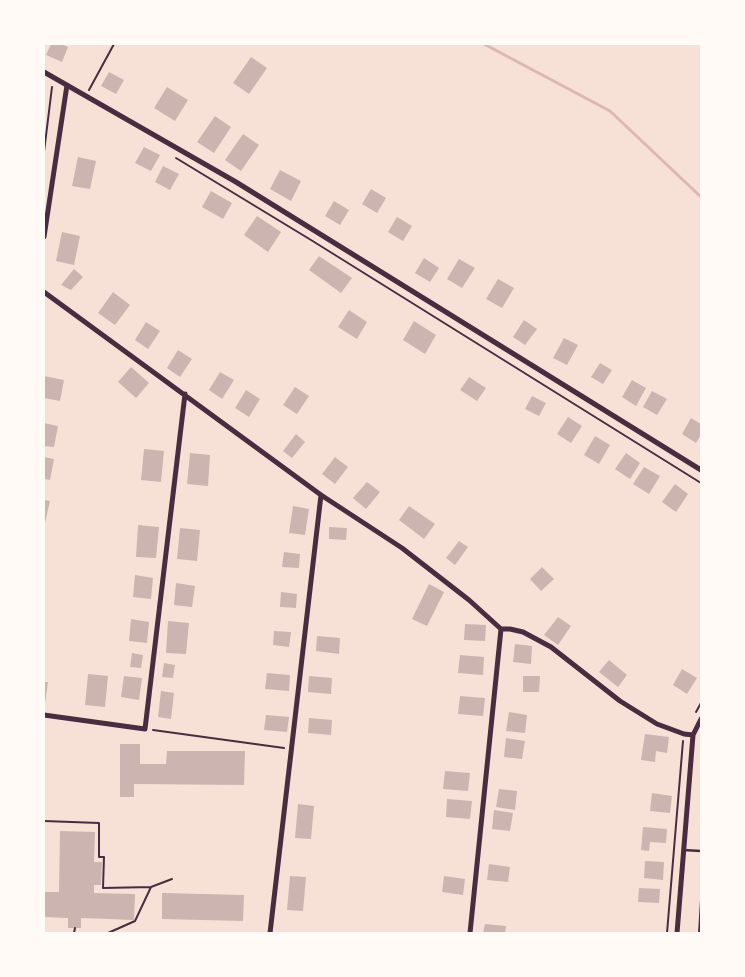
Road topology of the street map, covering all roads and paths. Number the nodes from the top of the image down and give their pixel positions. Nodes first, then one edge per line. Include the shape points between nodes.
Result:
1 (114, 44) edge
2 (44, 72) edge
3 (68, 85) junction
4 (52, 87) dead end
5 (86, 95) junction
6 (44, 152) edge
7 (176, 158) dead end
8 (44, 237) edge
9 (44, 292) edge
10 (185, 394) junction
11 (701, 470) edge
12 (701, 483) edge
13 (322, 495) junction
14 (501, 629) junction
15 (44, 715) edge
16 (701, 720) edge
17 (145, 729) junction
18 (693, 735) junction
19 (291, 750) junction
20 (44, 821) edge
21 (683, 850) junction
22 (701, 851) edge
23 (172, 879) dead end
24 (151, 887) junction
25 (701, 900) edge
26 (75, 928) dead end
27 (74, 933) edge
28 (108, 933) edge
29 (270, 933) edge
30 (470, 933) edge
31 (677, 933) edge
32 (699, 933) edge

1 - 5 path
2 - 3 street
3 - 5 street
3 - 8 street
4 - 6 path
5 - 11 street via 236,182
7 - 12 path
9 - 10 street
10 - 13 street
10 - 17 street
13 - 14 street via 402,548
13 - 19 street
14 - 18 street via 522,632 551,647 620,701 657,724
14 - 30 street
15 - 17 street
16 - 18 street
17 - 19 path
18 - 21 street
19 - 29 street
20 - 24 path via 99,823 99,857 104,858 103,888
21 - 22 lane
21 - 31 street
23 - 24 path
24 - 28 path via 135,921
25 - 32 path
26 - 27 path

